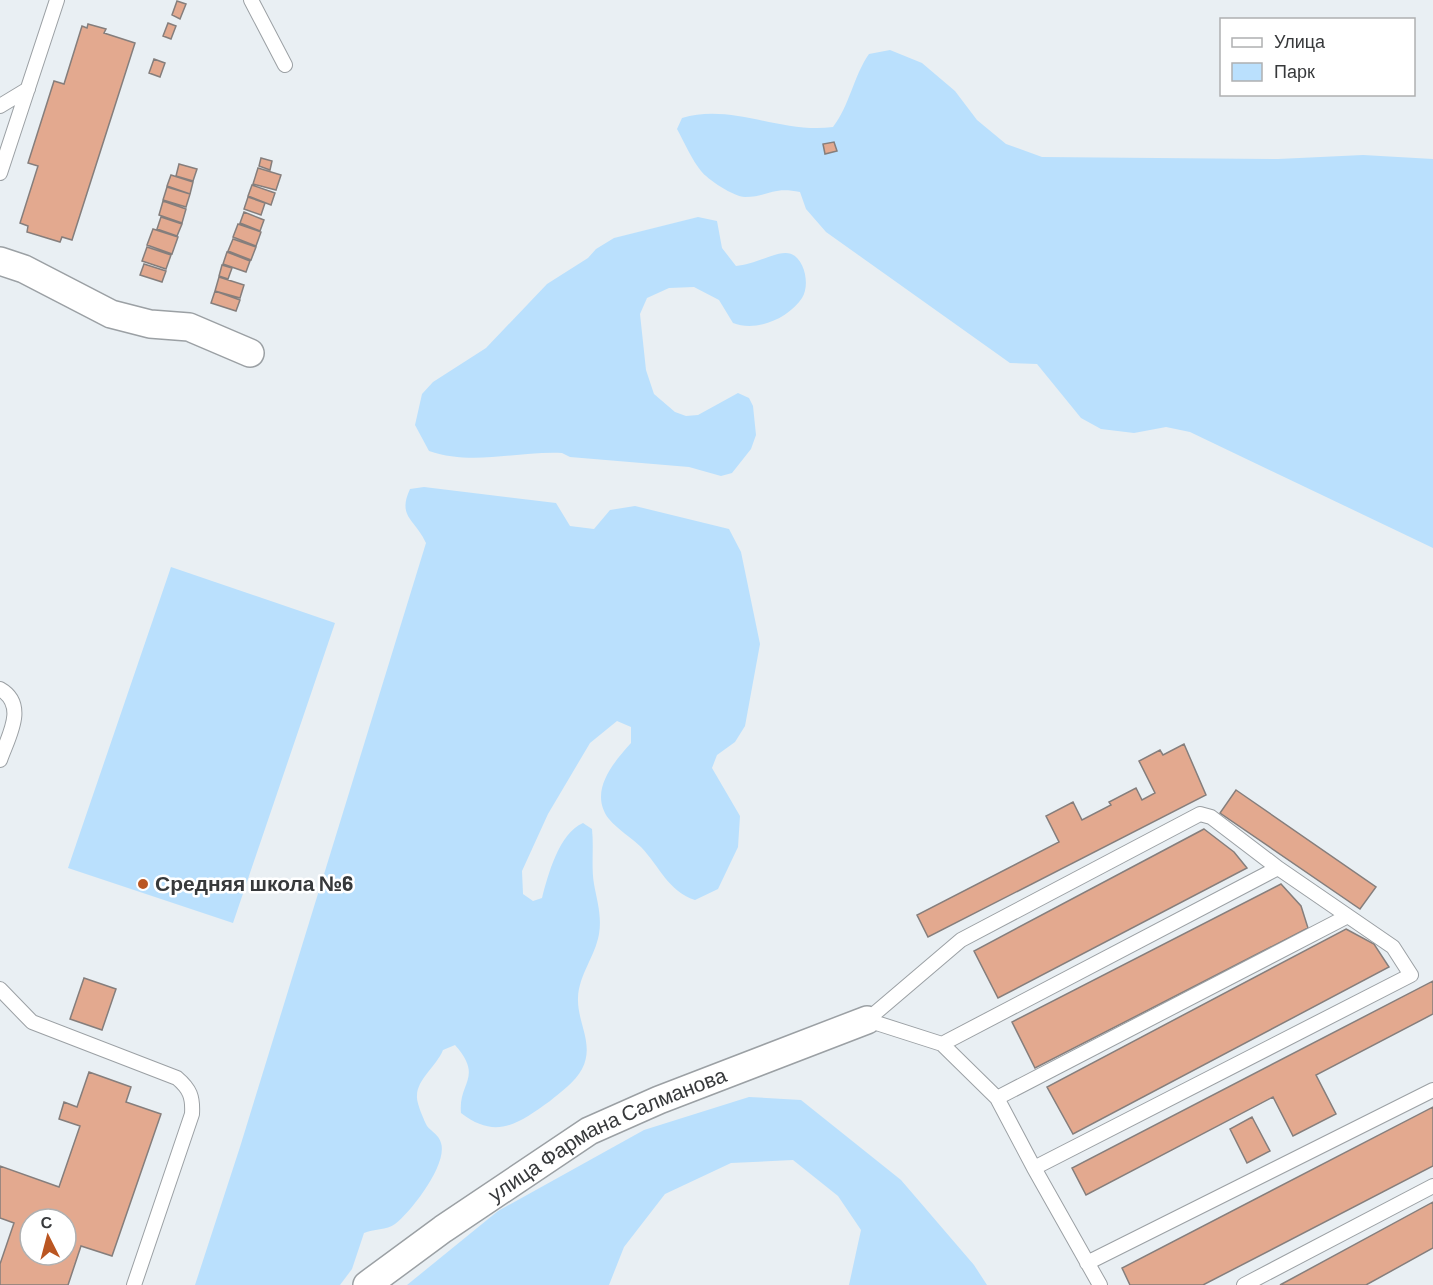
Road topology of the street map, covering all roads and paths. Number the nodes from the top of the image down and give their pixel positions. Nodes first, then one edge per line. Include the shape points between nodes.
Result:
1 (57, 0) edge
2 (251, 0) edge
3 (285, 65) dead end
4 (28, 89) junction
5 (0, 106) edge
6 (0, 173) edge
7 (0, 261) edge
8 (250, 353) dead end
9 (0, 689) edge
10 (0, 760) edge
11 (1278, 868) junction
12 (1346, 917) junction
13 (0, 989) edge
14 (867, 1020) junction
15 (942, 1044) junction
16 (1433, 1090) edge
17 (997, 1098) junction
18 (1034, 1168) junction
19 (1433, 1186) edge
20 (1087, 1263) junction
21 (134, 1285) edge
22 (367, 1285) edge
23 (1100, 1285) edge
24 (1244, 1285) edge

1 - 4 lane
2 - 3 lane
4 - 5 lane
4 - 6 lane
7 - 8 street via 24,269 111,314 150,324 189,327
9 - 10 lane via 15,703 16,715
11 - 12 lane
11 - 14 lane via 1210,817 1200,814 961,940
11 - 15 lane
12 - 17 lane
12 - 18 lane via 1393,947 1411,975
13 - 21 lane via 32,1022 177,1078 188,1087 192,1114
14 - 15 lane
14 - 22 street, улица Фармана Салманова via 658,1100 589,1131
15 - 17 lane
16 - 20 lane
17 - 18 lane
18 - 20 lane
19 - 24 lane
20 - 23 lane

